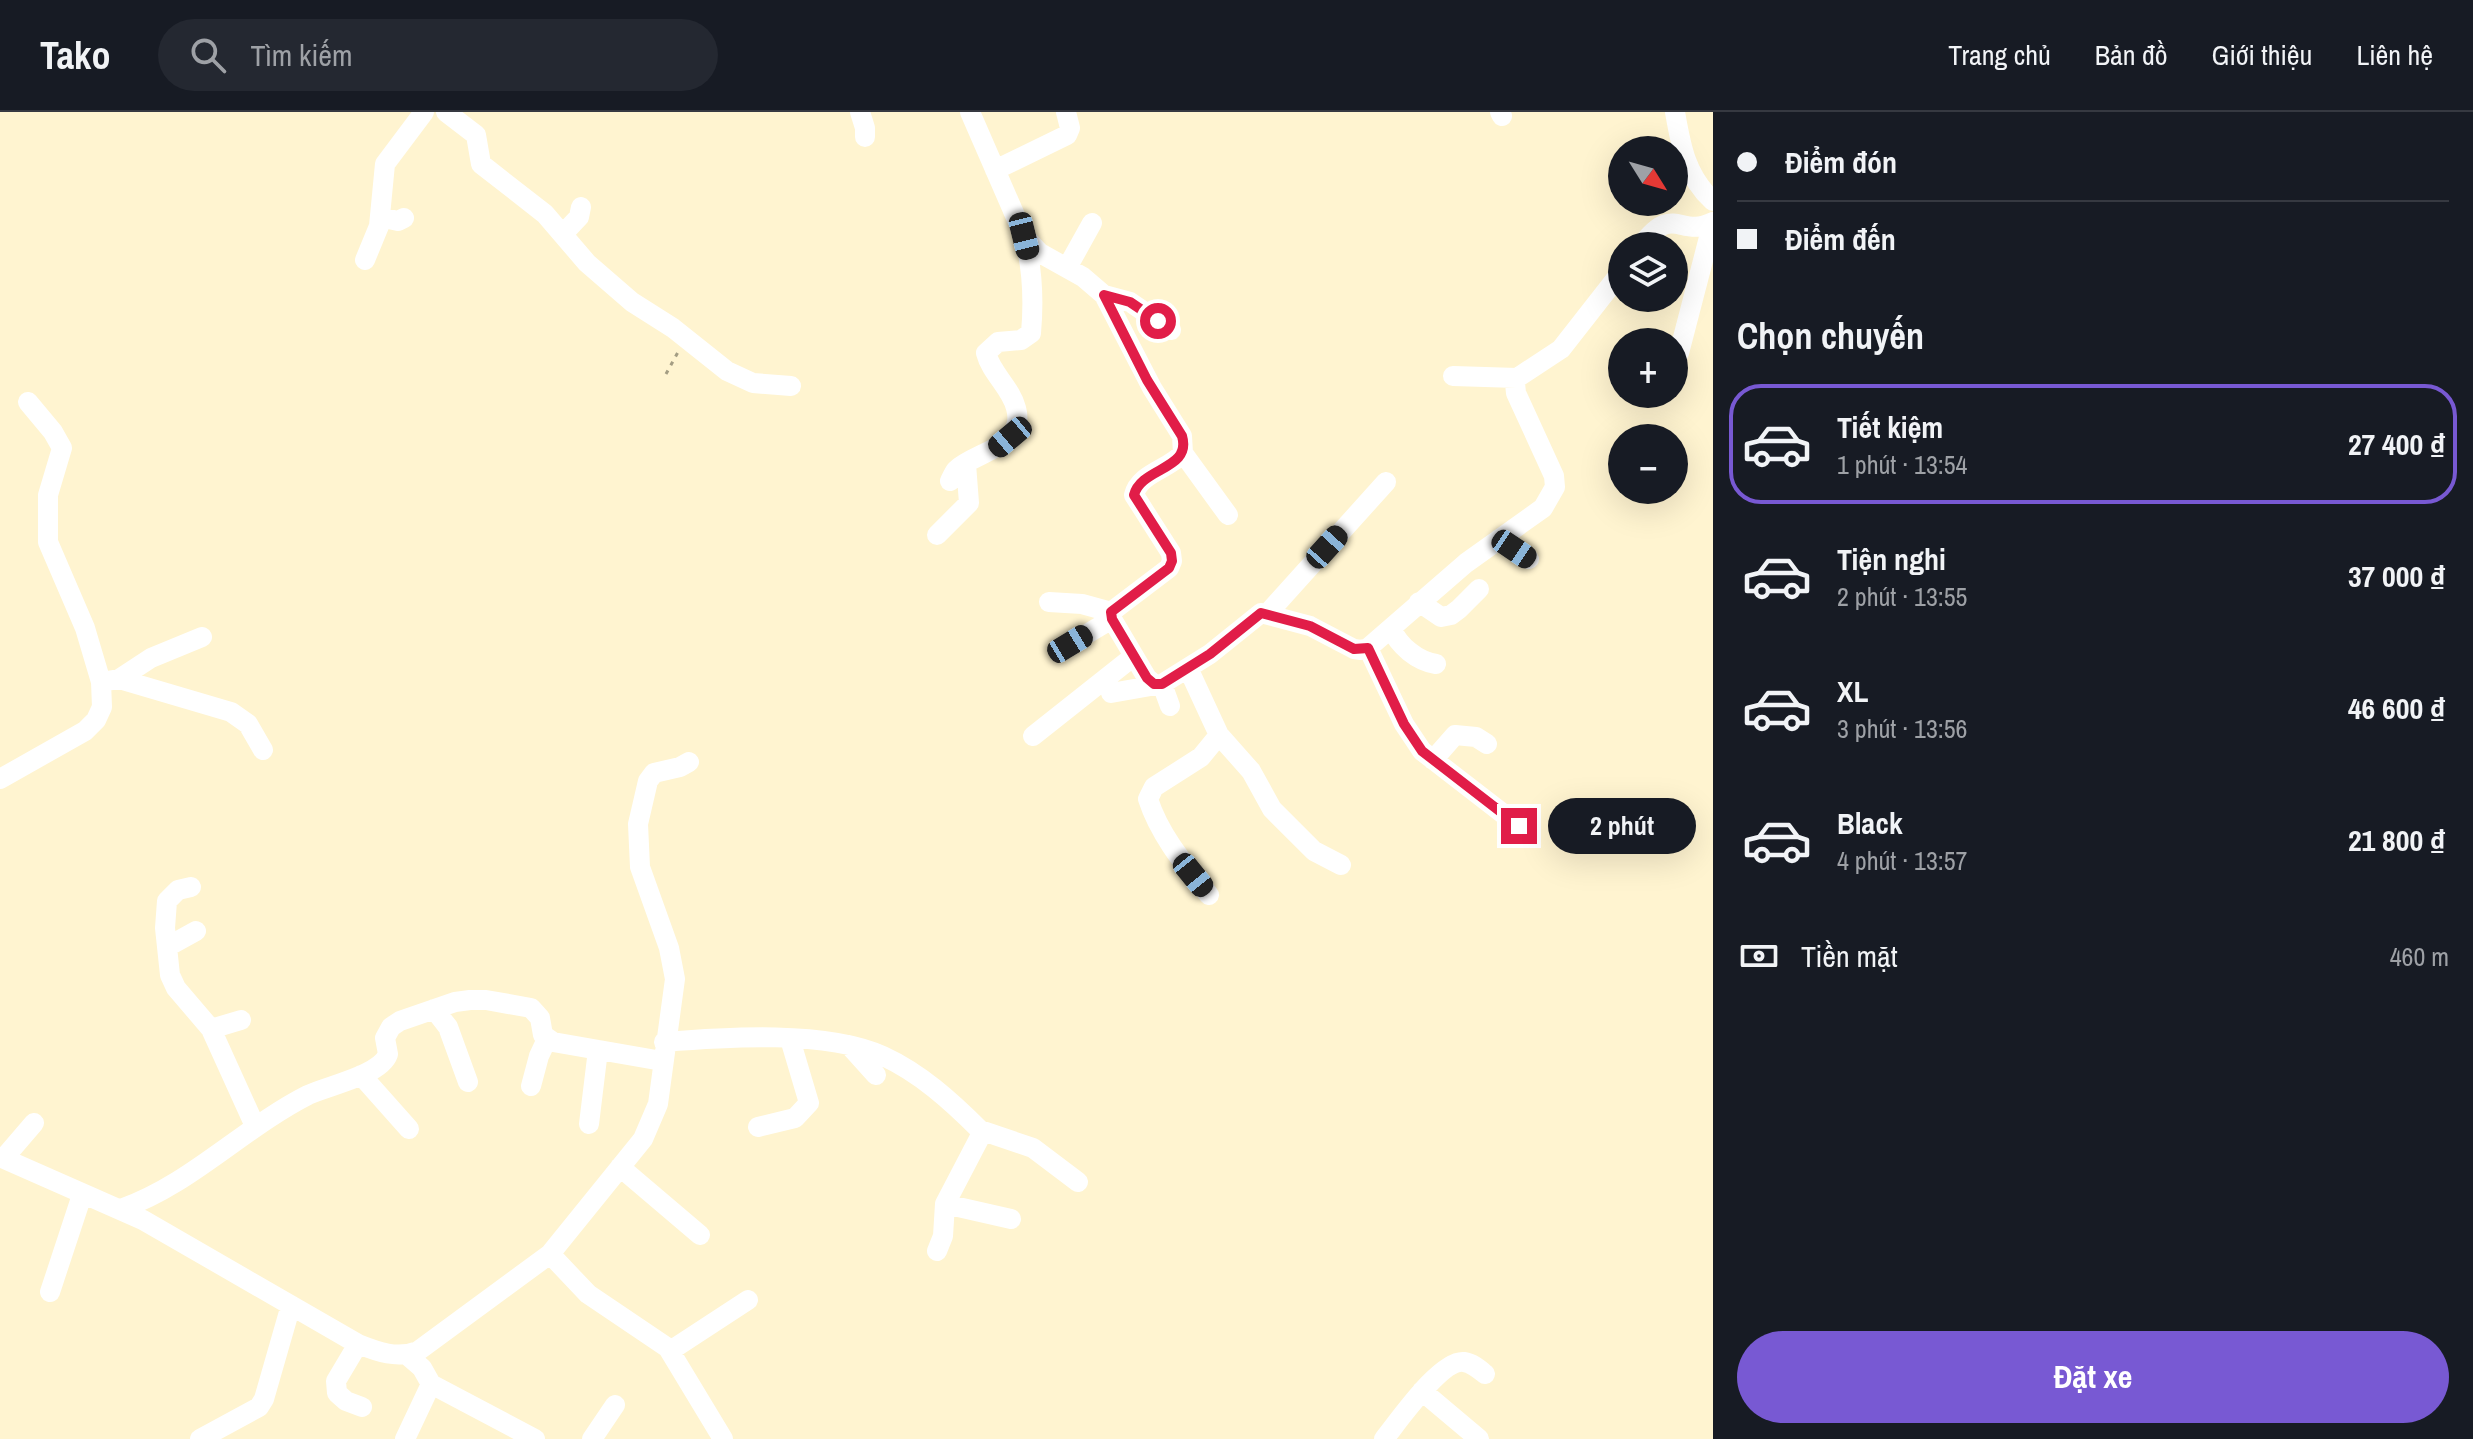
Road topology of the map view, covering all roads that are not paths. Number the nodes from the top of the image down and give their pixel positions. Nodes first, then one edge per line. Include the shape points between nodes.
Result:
1 (424, 112) edge
2 (446, 112) edge
3 (860, 112) edge
4 (970, 112) edge
5 (1066, 112) edge
6 (1675, 112) edge
7 (865, 137) dead end
8 (995, 170) junction
9 (1713, 201) edge
10 (581, 207) dead end
11 (380, 217) junction
12 (404, 218) dead end
13 (1713, 222) edge
14 (1092, 223) dead end
15 (1653, 232) edge
16 (563, 234) junction
17 (1024, 236) junction
18 (365, 260) dead end
19 (1067, 268) junction
20 (1608, 289) edge
21 (1104, 295) junction
22 (1685, 328) edge
23 (1171, 330) dead end
24 (1453, 376) dead end
25 (1517, 378) junction
26 (791, 386) dead end
27 (28, 402) dead end
28 (1183, 453) junction
29 (966, 464) junction
30 (950, 481) dead end
31 (1386, 482) dead end
32 (1228, 515) dead end
33 (937, 535) dead end
34 (1499, 539) junction
35 (1529, 559) dead end
36 (1479, 589) dead end
37 (1049, 602) dead end
38 (1419, 602) junction
39 (1268, 613) junction
40 (1112, 615) junction
41 (1391, 628) junction
42 (202, 637) dead end
43 (1070, 644) dead end
44 (1368, 648) junction
45 (1134, 656) junction
46 (1436, 664) dead end
47 (1188, 668) junction
48 (110, 680) junction
49 (1158, 684) junction
50 (1111, 693) dead end
51 (1170, 706) dead end
52 (1219, 735) junction
53 (1033, 736) dead end
54 (1487, 744) dead end
55 (263, 750) dead end
56 (1433, 760) junction
57 (689, 762) dead end
58 (0, 779) edge
59 (1519, 826) dead end
60 (1341, 865) dead end
61 (191, 887) dead end
62 (1209, 895) dead end
63 (196, 931) dead end
64 (167, 947) junction
65 (434, 1009) junction
66 (241, 1020) dead end
67 (211, 1029) junction
68 (547, 1039) junction
69 (790, 1039) junction
70 (848, 1044) junction
71 (598, 1050) junction
72 (663, 1052) junction
73 (361, 1075) junction
74 (876, 1075) dead end
75 (468, 1082) dead end
76 (531, 1086) dead end
77 (34, 1123) dead end
78 (589, 1124) dead end
79 (255, 1126) junction
80 (758, 1127) dead end
81 (409, 1129) dead end
82 (980, 1130) junction
83 (2, 1157) edge
84 (620, 1167) junction
85 (1078, 1182) dead end
86 (82, 1195) junction
87 (153, 1198) junction
88 (945, 1204) junction
89 (121, 1209) junction
90 (1011, 1219) dead end
91 (143, 1220) junction
92 (700, 1235) dead end
93 (937, 1251) dead end
94 (550, 1254) junction
95 (50, 1292) dead end
96 (748, 1300) dead end
97 (291, 1305) junction
98 (358, 1344) junction
99 (670, 1351) junction
100 (407, 1355) junction
101 (1485, 1374) dead end
102 (431, 1384) junction
103 (1422, 1391) junction
104 (615, 1405) dead end
105 (362, 1407) dead end
106 (530, 1438) edge
107 (200, 1439) edge
108 (405, 1439) edge
109 (592, 1439) edge
110 (723, 1439) edge
111 (1384, 1439) edge
112 (1479, 1439) edge

1 - 11 street via 385,164
2 - 16 street via 476,135 481,164
3 - 7 street
4 - 8 street
5 - 8 street via 1067,135
6 - 9 street via 1690,173
8 - 17 street
10 - 16 street
11 - 12 street
11 - 18 street
13 - 15 street via 1668,223
13 - 22 street
14 - 19 street
16 - 26 street via 632,302 739,378
17 - 19 street via 1040,253
17 - 29 street via 1034,301 1031,333 1021,340 998,342 986,353 1016,408 1015,429 993,451
19 - 21 street
20 - 25 street via 1561,349
21 - 23 street via 1130,302
21 - 28 street via 1182,436
24 - 25 street
25 - 34 street via 1514,388 1555,487 1543,508
27 - 48 street via 62,448 48,495 51,555
28 - 32 street
28 - 40 street via 1140,482 1134,495 1171,553 1169,568
29 - 30 street
29 - 33 street via 969,503
31 - 39 street
34 - 35 street
34 - 38 street
36 - 38 street via 1451,615 1441,617
37 - 40 street via 1082,604
38 - 41 street
39 - 44 street via 1310,626 1354,649
39 - 47 street via 1255,616
40 - 43 street
40 - 45 street
41 - 44 street
41 - 46 street via 1414,655
42 - 48 street
44 - 56 street via 1404,724
45 - 49 street via 1147,678
45 - 53 street
47 - 49 street
47 - 52 street
48 - 55 street via 231,712 248,724
48 - 58 street via 96,720 85,731
49 - 50 street
49 - 51 street
52 - 60 street via 1251,771 1282,822 1314,851
52 - 62 street via 1201,757 1154,787 1148,799 1155,822
54 - 56 street via 1455,735
56 - 59 street
57 - 72 street via 654,773 638,824 640,867 675,979
61 - 64 street via 167,901
63 - 64 street
64 - 67 street via 176,988
65 - 68 street via 478,1000 531,1008
65 - 73 street via 391,1027 385,1038 387,1059
65 - 75 street via 448,1027
66 - 67 street
67 - 79 street
68 - 71 street
68 - 76 street
69 - 70 street
69 - 72 street via 739,1037
69 - 80 street via 809,1103 795,1118
70 - 74 street
70 - 82 street via 905,1067
71 - 72 street
71 - 78 street
72 - 84 street via 652,1122
73 - 79 street via 311,1094
73 - 81 street
77 - 83 street
79 - 87 street
82 - 85 street via 1033,1148
82 - 88 street
83 - 86 street
84 - 92 street
84 - 94 street
86 - 89 street
86 - 95 street
87 - 89 street
87 - 91 street
88 - 90 street
88 - 93 street
89 - 91 street
91 - 97 street
94 - 99 street via 588,1294
94 - 100 street
96 - 99 street
97 - 98 street
97 - 107 street via 259,1407
98 - 100 street via 382,1354
98 - 105 street via 336,1381 337,1393
99 - 110 street
100 - 102 street
101 - 103 street via 1464,1362 1453,1363
102 - 106 street
102 - 108 street
103 - 111 street
103 - 112 street
104 - 109 street

